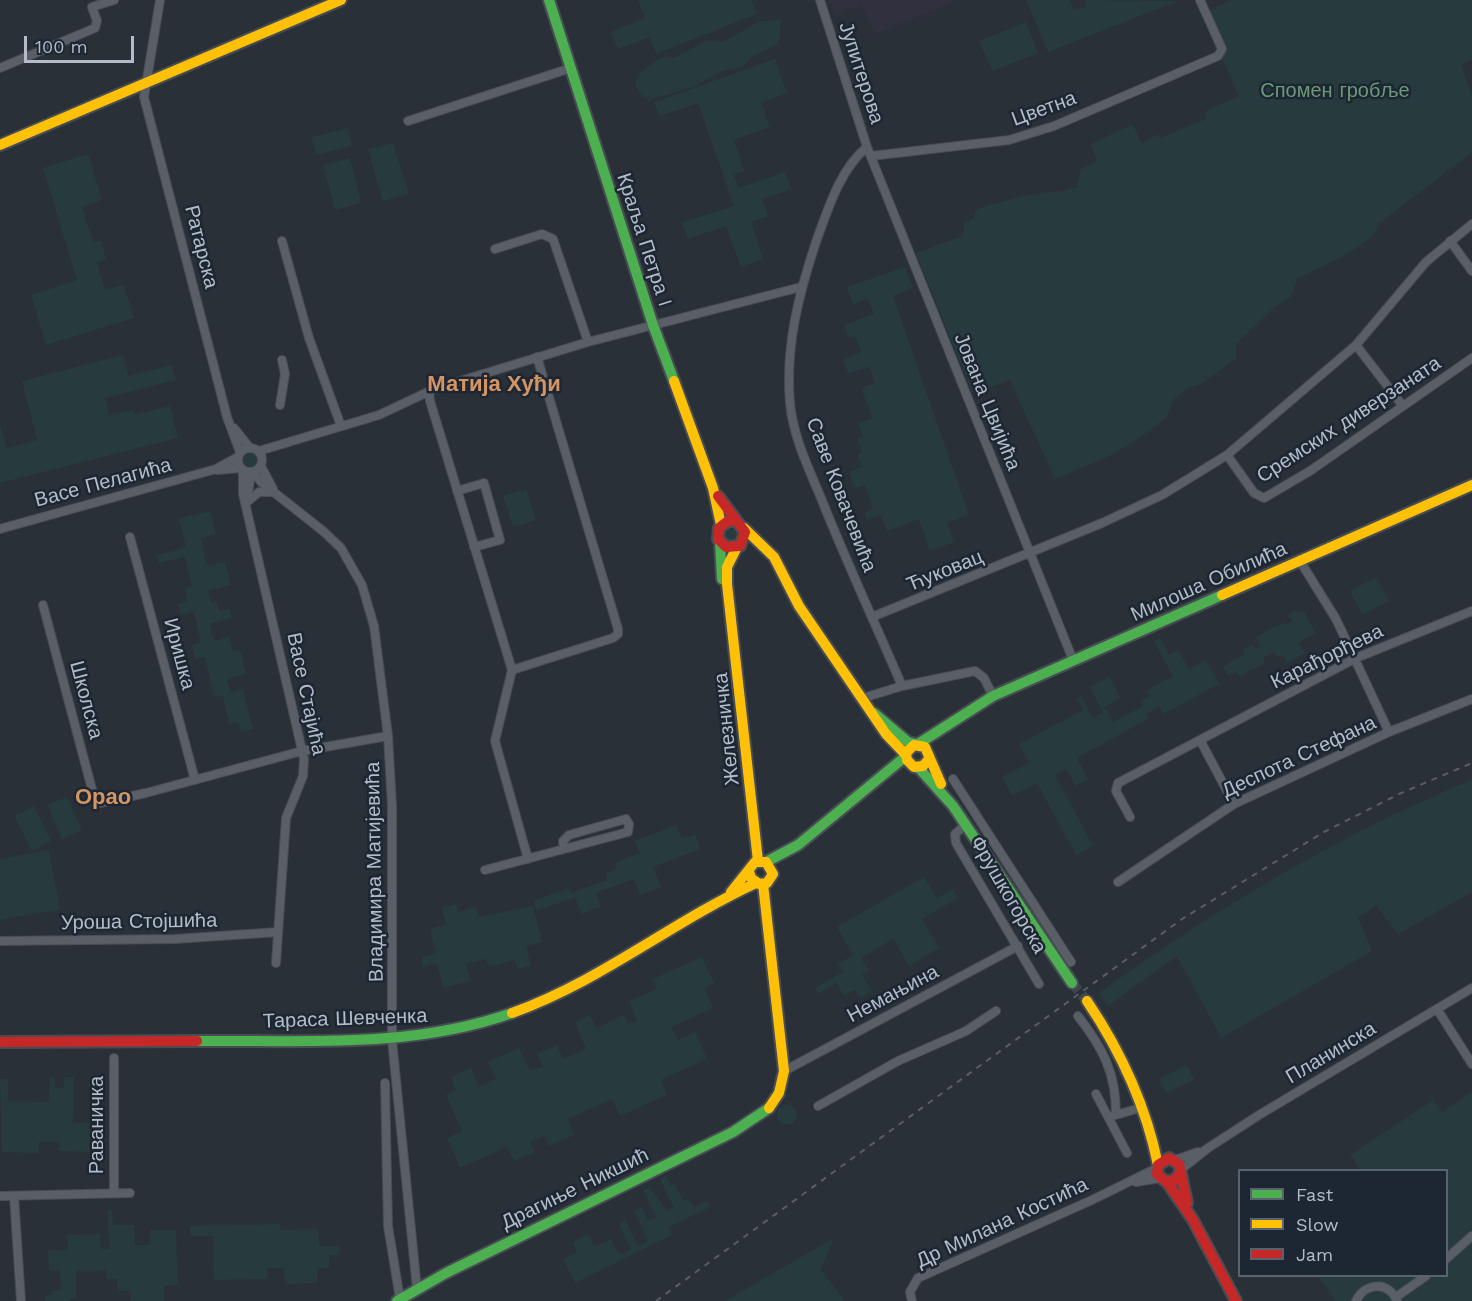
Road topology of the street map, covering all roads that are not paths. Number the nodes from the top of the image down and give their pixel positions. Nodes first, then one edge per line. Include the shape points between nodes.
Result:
1 (114, 0) edge
2 (160, 0) edge
3 (341, 0) edge
4 (549, 0) edge
5 (819, 0) edge
6 (1200, 0) edge
7 (0, 68) edge
8 (571, 68) junction
9 (145, 85) junction
10 (408, 121) dead end
11 (0, 145) edge
12 (867, 147) junction
13 (871, 156) junction
14 (1472, 224) edge
15 (282, 241) dead end
16 (1450, 241) junction
17 (495, 249) dead end
18 (1472, 271) edge
19 (801, 287) junction
20 (652, 325) junction
21 (588, 342) junction
22 (1356, 345) junction
23 (537, 357) junction
24 (1472, 358) edge
25 (282, 360) dead end
26 (429, 391) junction
27 (280, 405) dead end
28 (1402, 405) junction
29 (227, 417) junction
30 (341, 426) junction
31 (292, 440) junction
32 (250, 448) junction
33 (259, 451) junction
34 (239, 455) junction
35 (1227, 455) junction
36 (262, 463) junction
37 (216, 470) junction
38 (247, 471) junction
39 (1472, 485) edge
40 (713, 488) junction
41 (457, 490) junction
42 (275, 493) junction
43 (247, 502) junction
44 (721, 525) junction
45 (740, 525) junction
46 (0, 529) edge
47 (130, 537) dead end
48 (720, 543) junction
49 (474, 547) junction
50 (739, 547) junction
51 (1030, 555) junction
52 (1300, 561) junction
53 (781, 573) junction
54 (728, 593) junction
55 (43, 605) dead end
56 (1472, 611) edge
57 (872, 617) junction
58 (1356, 658) junction
59 (1074, 660) junction
60 (512, 670) junction
61 (902, 686) junction
62 (993, 696) junction
63 (863, 698) junction
64 (1472, 699) edge
65 (873, 712) junction
66 (963, 715) junction
67 (1389, 732) junction
68 (388, 736) junction
69 (1200, 740) junction
70 (917, 744) junction
71 (302, 751) junction
72 (906, 755) junction
73 (929, 757) junction
74 (916, 767) junction
75 (953, 779) dead end
76 (195, 780) junction
77 (877, 782) junction
78 (1234, 804) junction
79 (953, 808) junction
80 (1130, 817) dead end
81 (965, 825) junction
82 (798, 844) junction
83 (564, 849) junction
84 (528, 859) junction
85 (762, 861) junction
86 (485, 870) dead end
87 (749, 871) junction
88 (1015, 872) junction
89 (772, 874) junction
90 (1001, 881) junction
91 (1118, 882) dead end
92 (759, 884) junction
93 (729, 895) junction
94 (278, 932) junction
95 (0, 941) edge
96 (1018, 946) junction
97 (1071, 962) dead end
98 (276, 963) dead end
99 (1072, 983) tunnel mouth
100 (1039, 984) dead end
101 (1472, 988) edge
102 (1087, 1001) tunnel mouth
103 (1437, 1009) junction
104 (996, 1011) dead end
105 (1078, 1016) dead end
106 (392, 1040) junction
107 (0, 1042) edge
108 (114, 1058) dead end
109 (1472, 1064) edge
110 (784, 1071) junction
111 (385, 1083) dead end
112 (1096, 1094) dead end
113 (818, 1107) dead end
114 (1140, 1108) junction
115 (1113, 1115) junction
116 (1153, 1136) junction
117 (1127, 1153) dead end
118 (1176, 1166) junction
119 (1160, 1173) junction
120 (130, 1192) dead end
121 (114, 1193) junction
122 (0, 1196) edge
123 (14, 1196) junction
124 (1192, 1220) junction
125 (1472, 1236) edge
126 (1448, 1257) edge
127 (1424, 1277) edge
128 (417, 1289) junction
129 (1397, 1299) edge
130 (399, 1300) edge
131 (21, 1301) edge
132 (912, 1301) edge
133 (1236, 1301) edge
134 (1356, 1301) edge

1 - 7 street via 92,8 97,21 95,28
2 - 9 street, Ратарска
3 - 9 street
4 - 8 street, Краља Петра I
5 - 12 street, Јупитерова
6 - 13 street, Цветна via 1222,49 1218,56 1054,126 1009,140
8 - 10 street
8 - 20 street, Краља Петра I
9 - 11 street
9 - 29 street, Ратарска via 149,117
12 - 13 street, Јупитерова
12 - 19 street, Саве Ковачевића via 852,160 843,176
13 - 51 street, Јована Цвијића
14 - 16 street, Ћуковац
15 - 30 street via 309,338
16 - 18 street
16 - 22 street, Ћуковац via 1426,262
17 - 21 street via 542,234 553,239
19 - 20 street
19 - 57 street, Саве Ковачевића via 789,372 796,433
20 - 21 street
20 - 40 street, Краља Петра I
21 - 23 street
22 - 28 street
22 - 35 street, Ћуковац
23 - 26 street
23 - 60 street via 618,634
24 - 28 street, Сремских диверзаната
25 - 27 street via 285,375
26 - 30 street via 380,415
26 - 41 street
28 - 35 street, Сремских диверзаната via 1310,471 1264,498 1254,493
29 - 32 street, Ратарска
29 - 34 street, Ратарска
30 - 31 street
31 - 33 street
31 - 36 street
32 - 33 street
32 - 34 street, Васе Пелагића
33 - 36 street, Владимира Матијевића
34 - 37 street, Васе Пелагића
34 - 38 street, Ратарска
35 - 51 street, Ћуковац via 1162,495
36 - 38 street
36 - 42 street, Владимира Матијевића
37 - 38 street, Васе Пелагића
37 - 46 street, Васе Пелагића
38 - 42 street, Владимира Матијевића
38 - 43 street, Васе Стајића
39 - 52 street, Милоша Обилића
40 - 44 street, Краља Петра I
40 - 45 street, Краља Петра I
41 - 49 street
41 - 49 street via 484,483 500,540
42 - 43 street via 259,492
42 - 68 street, Владимира Матијевића via 324,531 340,548 362,585 376,638
43 - 71 street, Васе Стајића
44 - 45 street
44 - 48 street
45 - 50 street via 746,536
45 - 53 street via 769,551
47 - 76 street, Иришка
48 - 50 street
48 - 54 street, Железничка via 719,566
49 - 60 street
50 - 53 street via 751,545
50 - 54 street, Железничка via 727,567
51 - 57 street, Ћуковац
51 - 59 street, Јована Цвијића
52 - 58 street
52 - 59 street, Милоша Обилића
53 - 63 street via 799,606
54 - 85 street, Железничка
55 - 76 street, Школска via 93,793 99,801 104,803
56 - 58 street, Карађорђева
57 - 61 street, Саве Ковачевића
58 - 67 street
58 - 69 street, Карађорђева
59 - 62 street, Милоша Обилића
60 - 84 street via 495,741
61 - 62 street via 975,671 984,678
61 - 63 street
62 - 66 street, Милоша Обилића
63 - 65 street
64 - 67 street, Деспота Стефана
65 - 70 street via 908,742
65 - 72 street via 886,734
66 - 70 street, Милоша Обилића
66 - 73 street, Милоша Обилића via 939,738
67 - 78 street, Деспота Стефана
68 - 71 street
68 - 106 street, Владимира Матијевића via 394,894
69 - 78 street
69 - 80 street, Карађорђева via 1118,783 1116,791
70 - 72 street
70 - 73 street via 926,748
71 - 76 street
71 - 94 street, Васе Стајића via 303,776 286,818
72 - 74 street
72 - 77 street
73 - 74 street
73 - 79 street, Фрушкогорска
74 - 77 street via 897,771
74 - 79 street, Фрушкогорска
75 - 88 street, Фрушкогорска
77 - 82 street
78 - 91 street, Деспота Стефана
79 - 81 street, Фрушкогорска
81 - 90 street, Фрушкогорска
81 - 96 street, Фрушкогорска via 955,834 956,843
82 - 85 street
82 - 89 street
83 - 83 street via 628,832 629,824 626,819 569,835 563,840
83 - 84 street
84 - 86 street
85 - 87 street
85 - 89 street via 771,867
87 - 92 street
87 - 93 street, Тараса Шевченка
88 - 90 street, Фрушкогорска
88 - 97 street, Фрушкогорска
89 - 92 street
90 - 99 street, Фрушкогорска
92 - 93 street, Тараса Шевченка
92 - 110 street
93 - 106 street, Тараса Шевченка via 604,971 546,998 479,1025
94 - 95 street, Уроша Стојшића via 175,939
94 - 98 street, Васе Стајића
96 - 100 street, Фрушкогорска
96 - 110 street, Немањина
101 - 103 street, Планинска
102 - 114 street via 1107,1032
103 - 109 street
103 - 118 street, Планинска
104 - 113 street via 966,1031 898,1061
105 - 115 street via 1095,1038 1114,1079
106 - 107 street, Тараса Шевченка
106 - 128 street, Владимира Матијевића
108 - 121 street, Раваничка
110 - 128 street, Драгиње Никшић via 780,1094 768,1110 733,1132
111 - 130 street via 388,1226
112 - 115 street
114 - 115 street
114 - 116 street
115 - 117 street
116 - 118 street
116 - 119 street
118 - 119 street
118 - 119 street via 1164,1159
118 - 124 street
119 - 124 street
119 - 132 street, Др Милана Костића via 1123,1185 918,1278 910,1292
120 - 121 street, Раваничка
121 - 123 street, Раваничка
122 - 123 street, Раваничка
123 - 131 street
124 - 133 street
125 - 126 street
127 - 129 street
128 - 130 street, Драгиње Никшић
129 - 134 street via 1389,1289 1378,1286 1367,1288

